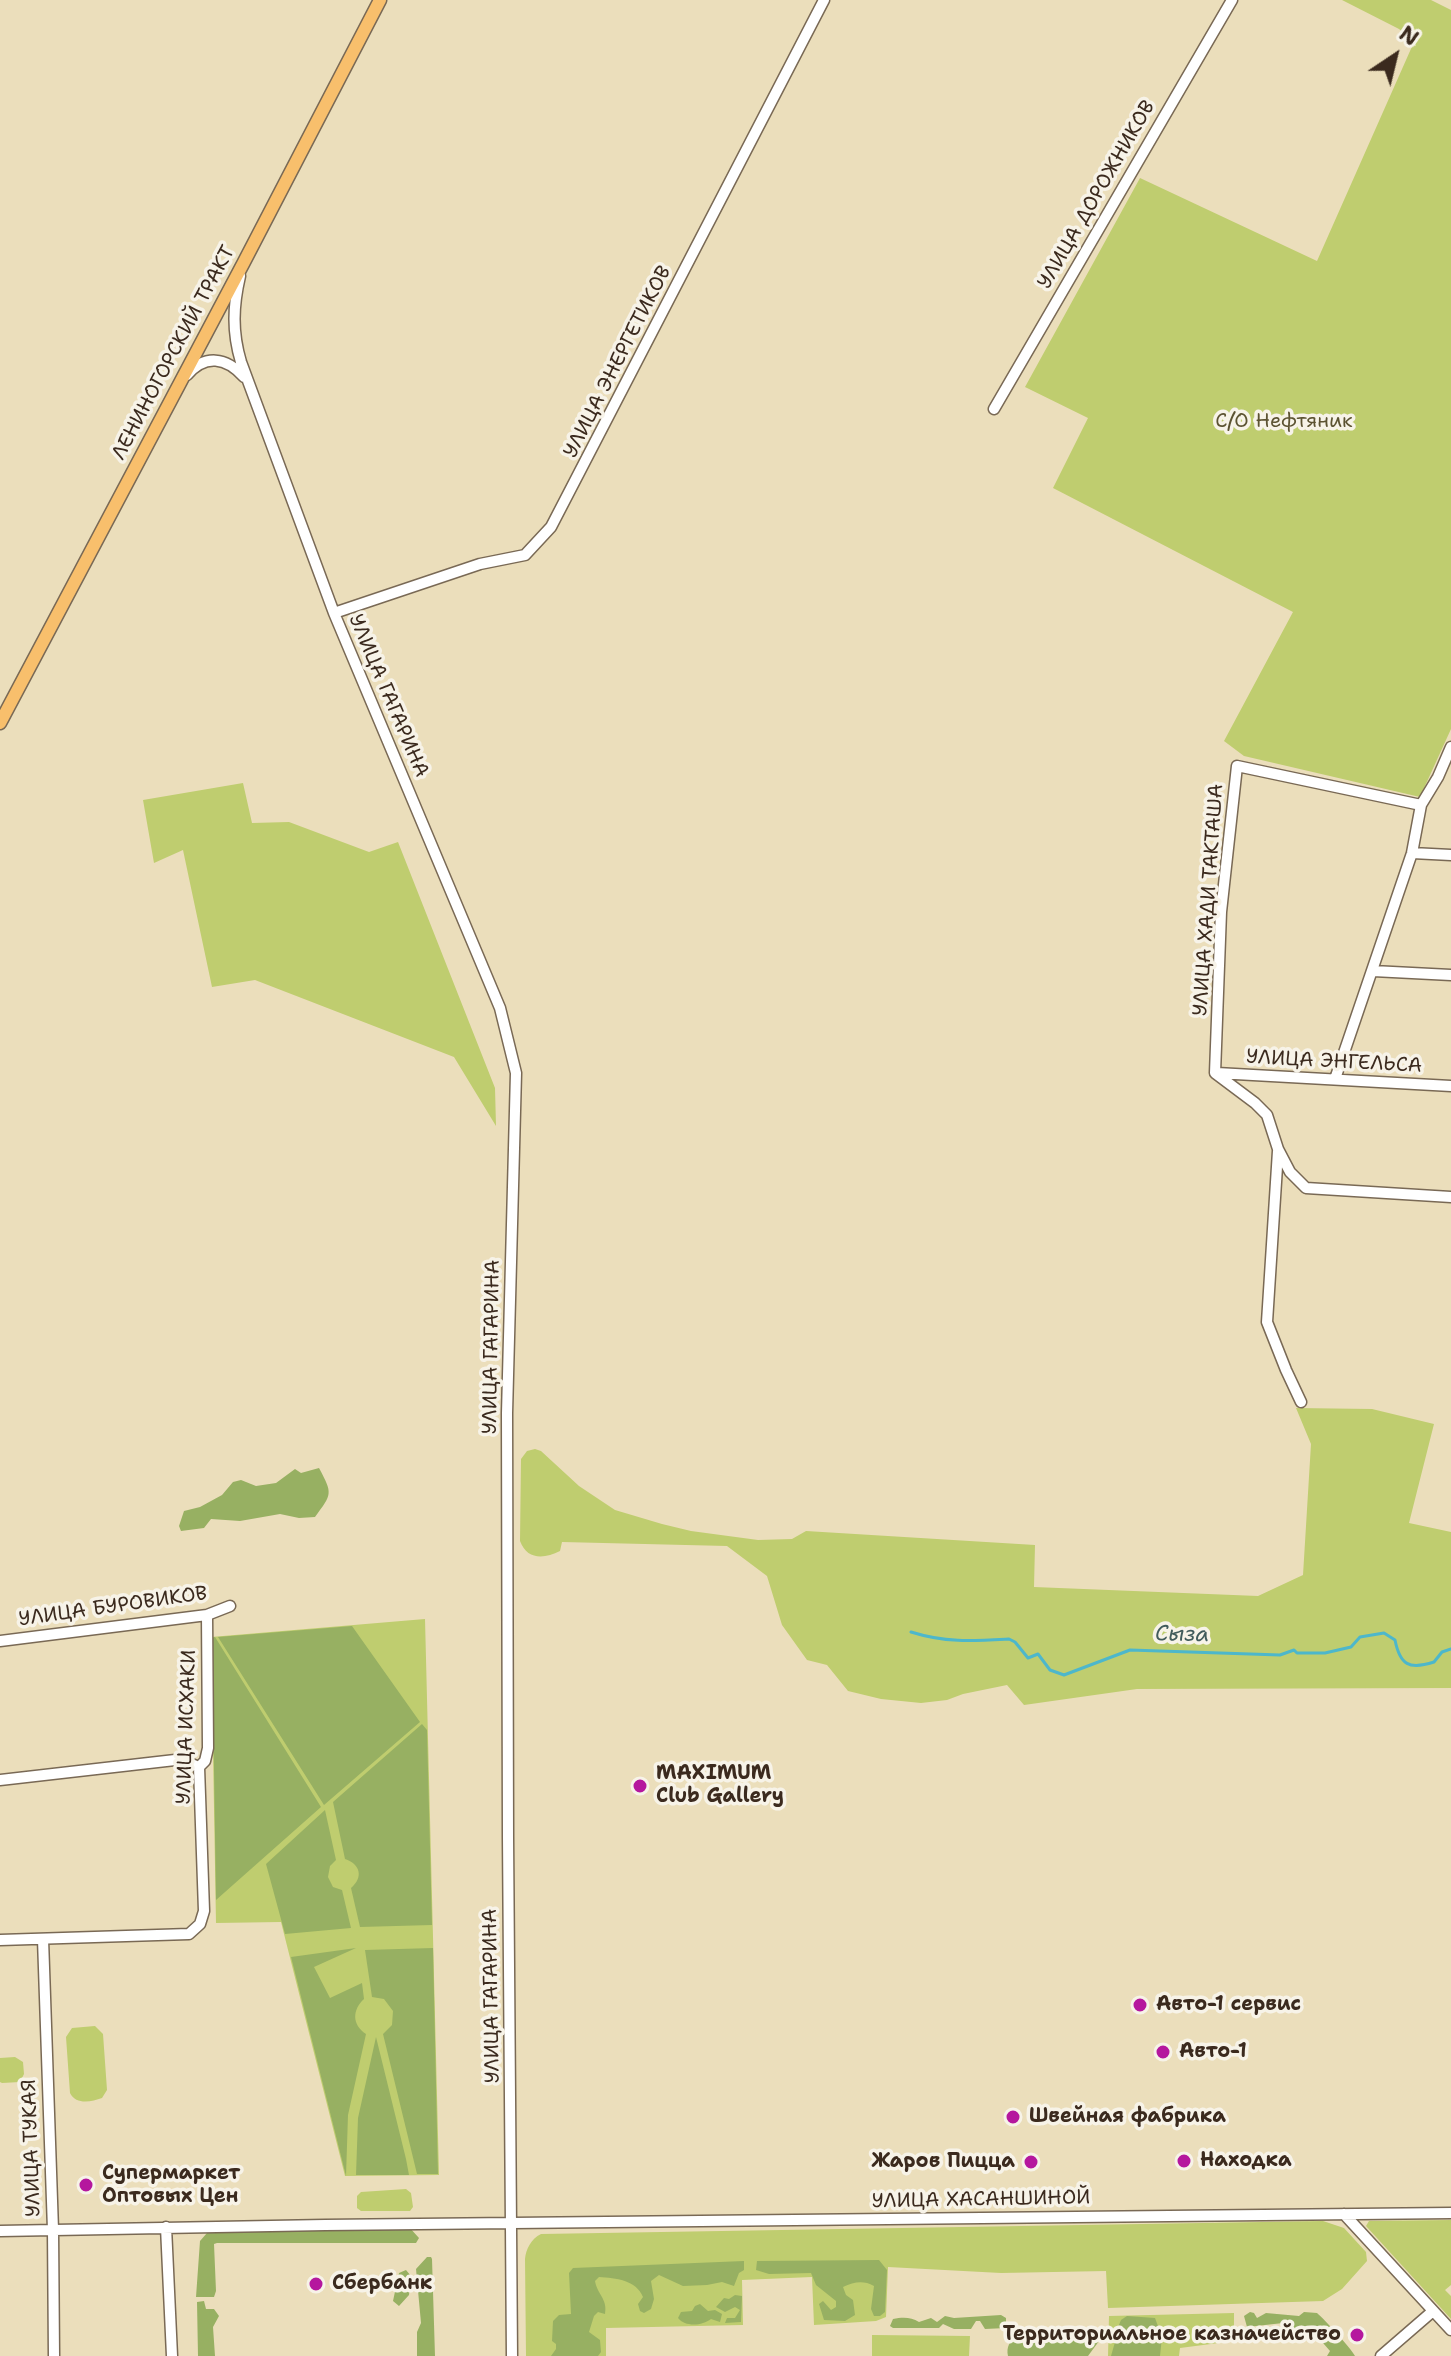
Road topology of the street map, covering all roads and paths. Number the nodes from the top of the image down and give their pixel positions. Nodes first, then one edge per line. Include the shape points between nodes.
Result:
1 (380, 0) edge
2 (824, 0) edge
3 (1232, 0) edge
4 (244, 262) junction
5 (183, 380) junction
6 (252, 389) junction
7 (994, 409) dead end
8 (334, 613) junction
9 (0, 723) edge
10 (1451, 747) edge
11 (1421, 805) junction
12 (1412, 853) junction
13 (1451, 855) edge
14 (1373, 971) junction
15 (1451, 975) edge
16 (1215, 1073) junction
17 (1335, 1079) junction
18 (1451, 1086) edge
19 (1278, 1149) junction
20 (1451, 1197) edge
21 (1301, 1402) dead end
22 (230, 1606) dead end
23 (207, 1615) junction
24 (0, 1641) edge
25 (199, 1767) junction
26 (0, 1780) edge
27 (43, 1939) junction
28 (0, 1940) edge
29 (1451, 2213) edge
30 (1344, 2214) junction
31 (512, 2224) junction
32 (166, 2227) junction
33 (53, 2230) junction
34 (0, 2231) edge
35 (1433, 2311) junction
36 (1451, 2330) edge
37 (54, 2356) edge
38 (172, 2356) edge
39 (512, 2356) edge
40 (1381, 2356) edge

1 - 4 main road, ЛЕНИНОГОРСКИЙ ТРАКТ
2 - 8 street, УЛИЦА ЭНЕРГЕТИКОВ via 551,527 525,555 480,564
3 - 7 street, УЛИЦА ДОРОЖНИКОВ
4 - 5 main road, ЛЕНИНОГОРСКИЙ ТРАКТ
4 - 6 street, УЛИЦА ГАГАРИНА via 233,327
5 - 6 street, УЛИЦА ГАГАРИНА via 202,362 216,361 236,369
5 - 9 main road, ЛЕНИНОГОРСКИЙ ТРАКТ
6 - 8 street, УЛИЦА ГАГАРИНА
8 - 31 street, УЛИЦА ГАГАРИНА via 500,1008 516,1073 507,1413
10 - 11 street
11 - 12 street
11 - 16 street, УЛИЦА ХАДИ ТАКТАША via 1237,766 1221,912
12 - 13 street
12 - 14 street
14 - 15 street
14 - 17 street
16 - 17 street, УЛИЦА ЭНГЕЛЬСА
16 - 19 street via 1267,1115
17 - 18 street, УЛИЦА ЭНГЕЛЬСА
19 - 20 street via 1306,1188
19 - 21 street via 1267,1322
22 - 23 street, УЛИЦА БУРОВИКОВ
23 - 24 street, УЛИЦА БУРОВИКОВ
23 - 25 street, УЛИЦА ИСХАКИ via 208,1755
25 - 26 street via 175,1760
25 - 27 street, УЛИЦА ИСХАКИ via 204,1911 196,1929 189,1934
27 - 28 street, УЛИЦА ИСХАКИ
27 - 33 street, УЛИЦА ТУКАЯ
29 - 30 street, УЛИЦА ХАСАНШИНОЙ
30 - 31 street, УЛИЦА ХАСАНШИНОЙ
30 - 35 street
31 - 32 street, УЛИЦА ХАСАНШИНОЙ
31 - 39 street, УЛИЦА ГАГАРИНА
32 - 33 street, УЛИЦА ХАСАНШИНОЙ
32 - 38 street
33 - 34 street, УЛИЦА ХАСАНШИНОЙ
33 - 37 street, УЛИЦА ТУКАЯ
35 - 36 street
35 - 40 street

